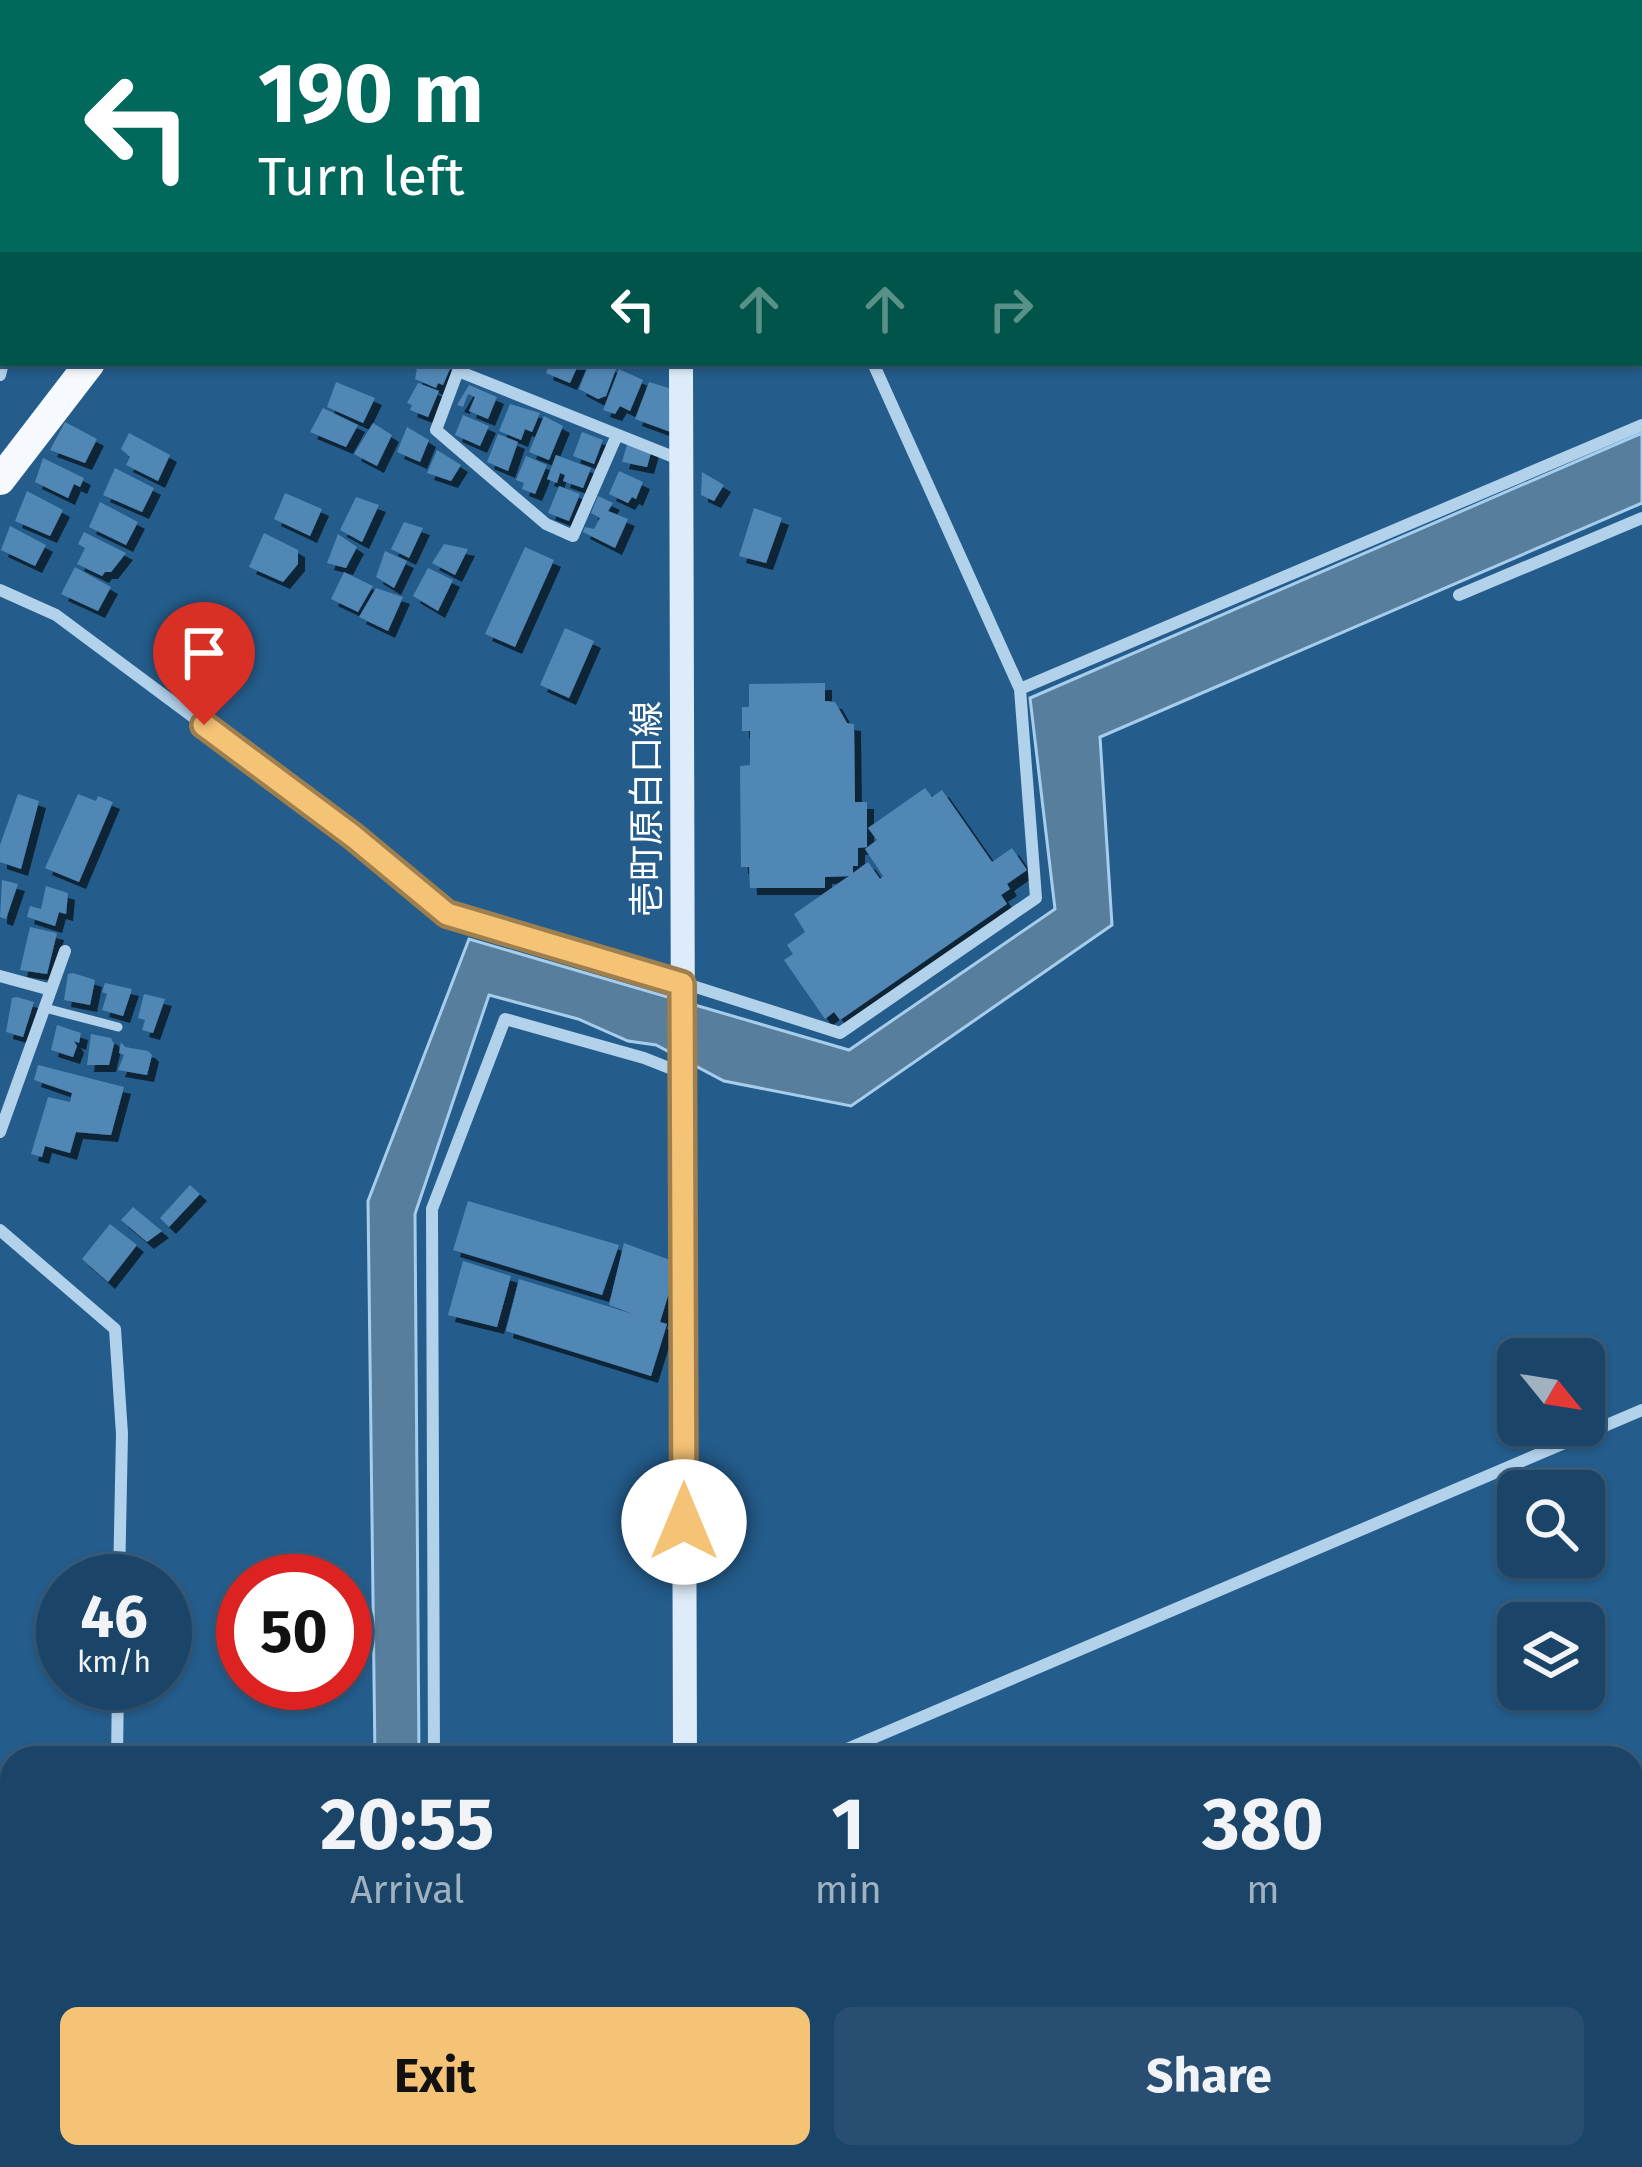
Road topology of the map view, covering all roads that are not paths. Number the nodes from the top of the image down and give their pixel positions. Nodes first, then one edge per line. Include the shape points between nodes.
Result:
1 (88, 366) edge
2 (681, 366) edge
3 (874, 366) edge
4 (1642, 425) edge
5 (617, 435) junction
6 (682, 461) junction
7 (0, 480) edge
8 (1642, 518) edge
9 (0, 590) edge
10 (1459, 595) dead end
11 (1020, 689) junction
12 (65, 951) dead end
13 (0, 976) edge
14 (51, 990) junction
15 (683, 990) junction
16 (45, 1008) junction
17 (118, 1027) dead end
18 (683, 1066) junction
19 (0, 1132) edge
20 (0, 1230) edge
21 (1642, 1411) edge
22 (120, 1554) edge
23 (118, 1710) edge
24 (117, 1746) edge
25 (434, 1746) edge
26 (685, 1746) edge
27 (854, 1746) edge

1 - 7 main road
2 - 6 main road, 壱町原白口線
3 - 11 street
4 - 11 street
5 - 5 street via 458,371 436,430 545,524 572,536
5 - 6 street
6 - 15 main road, 壱町原白口線
8 - 10 street
9 - 15 street via 56,615 447,914
11 - 15 street via 1036,898 840,1033
12 - 14 street
13 - 14 street
14 - 16 street
15 - 18 main road, 壱町原白口線
16 - 17 lane
16 - 19 street
18 - 25 street via 505,1019 432,1209
18 - 26 main road, 壱町原白口線
20 - 22 street via 115,1329
21 - 27 street
23 - 24 street

